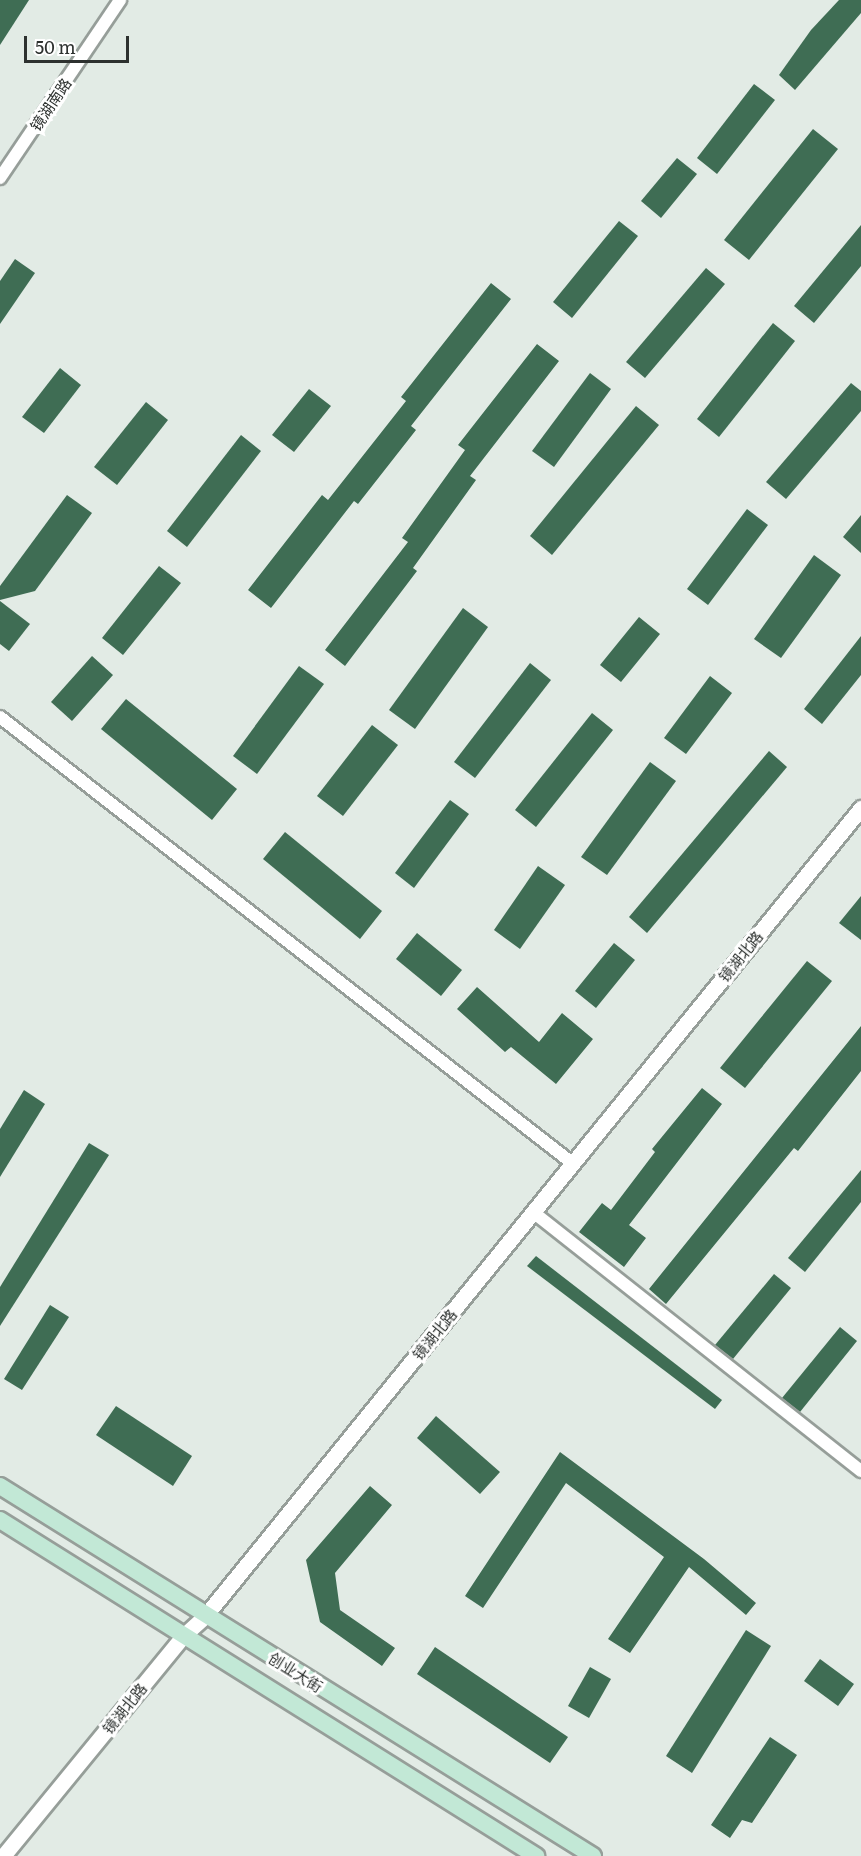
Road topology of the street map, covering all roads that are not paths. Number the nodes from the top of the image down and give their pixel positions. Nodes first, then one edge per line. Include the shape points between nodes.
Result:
1 (120, 0) edge
2 (0, 178) edge
3 (0, 717) edge
4 (861, 808) edge
5 (572, 1163) junction
6 (533, 1212) junction
7 (861, 1471) edge
8 (0, 1486) edge
9 (0, 1520) edge
10 (205, 1616) junction
11 (183, 1636) junction
12 (3, 1856) edge
13 (536, 1856) edge
14 (593, 1856) edge

1 - 2 street, 镜湖南路
3 - 5 street
4 - 5 street, 镜湖北路
5 - 6 street, 镜湖北路
6 - 7 street
6 - 10 street, 镜湖北路
8 - 10 main road, 创业大街
9 - 11 main road, 创业大街
10 - 11 street, 镜湖北路
10 - 14 main road, 创业大街
11 - 12 street, 镜湖北路
11 - 13 main road, 创业大街

